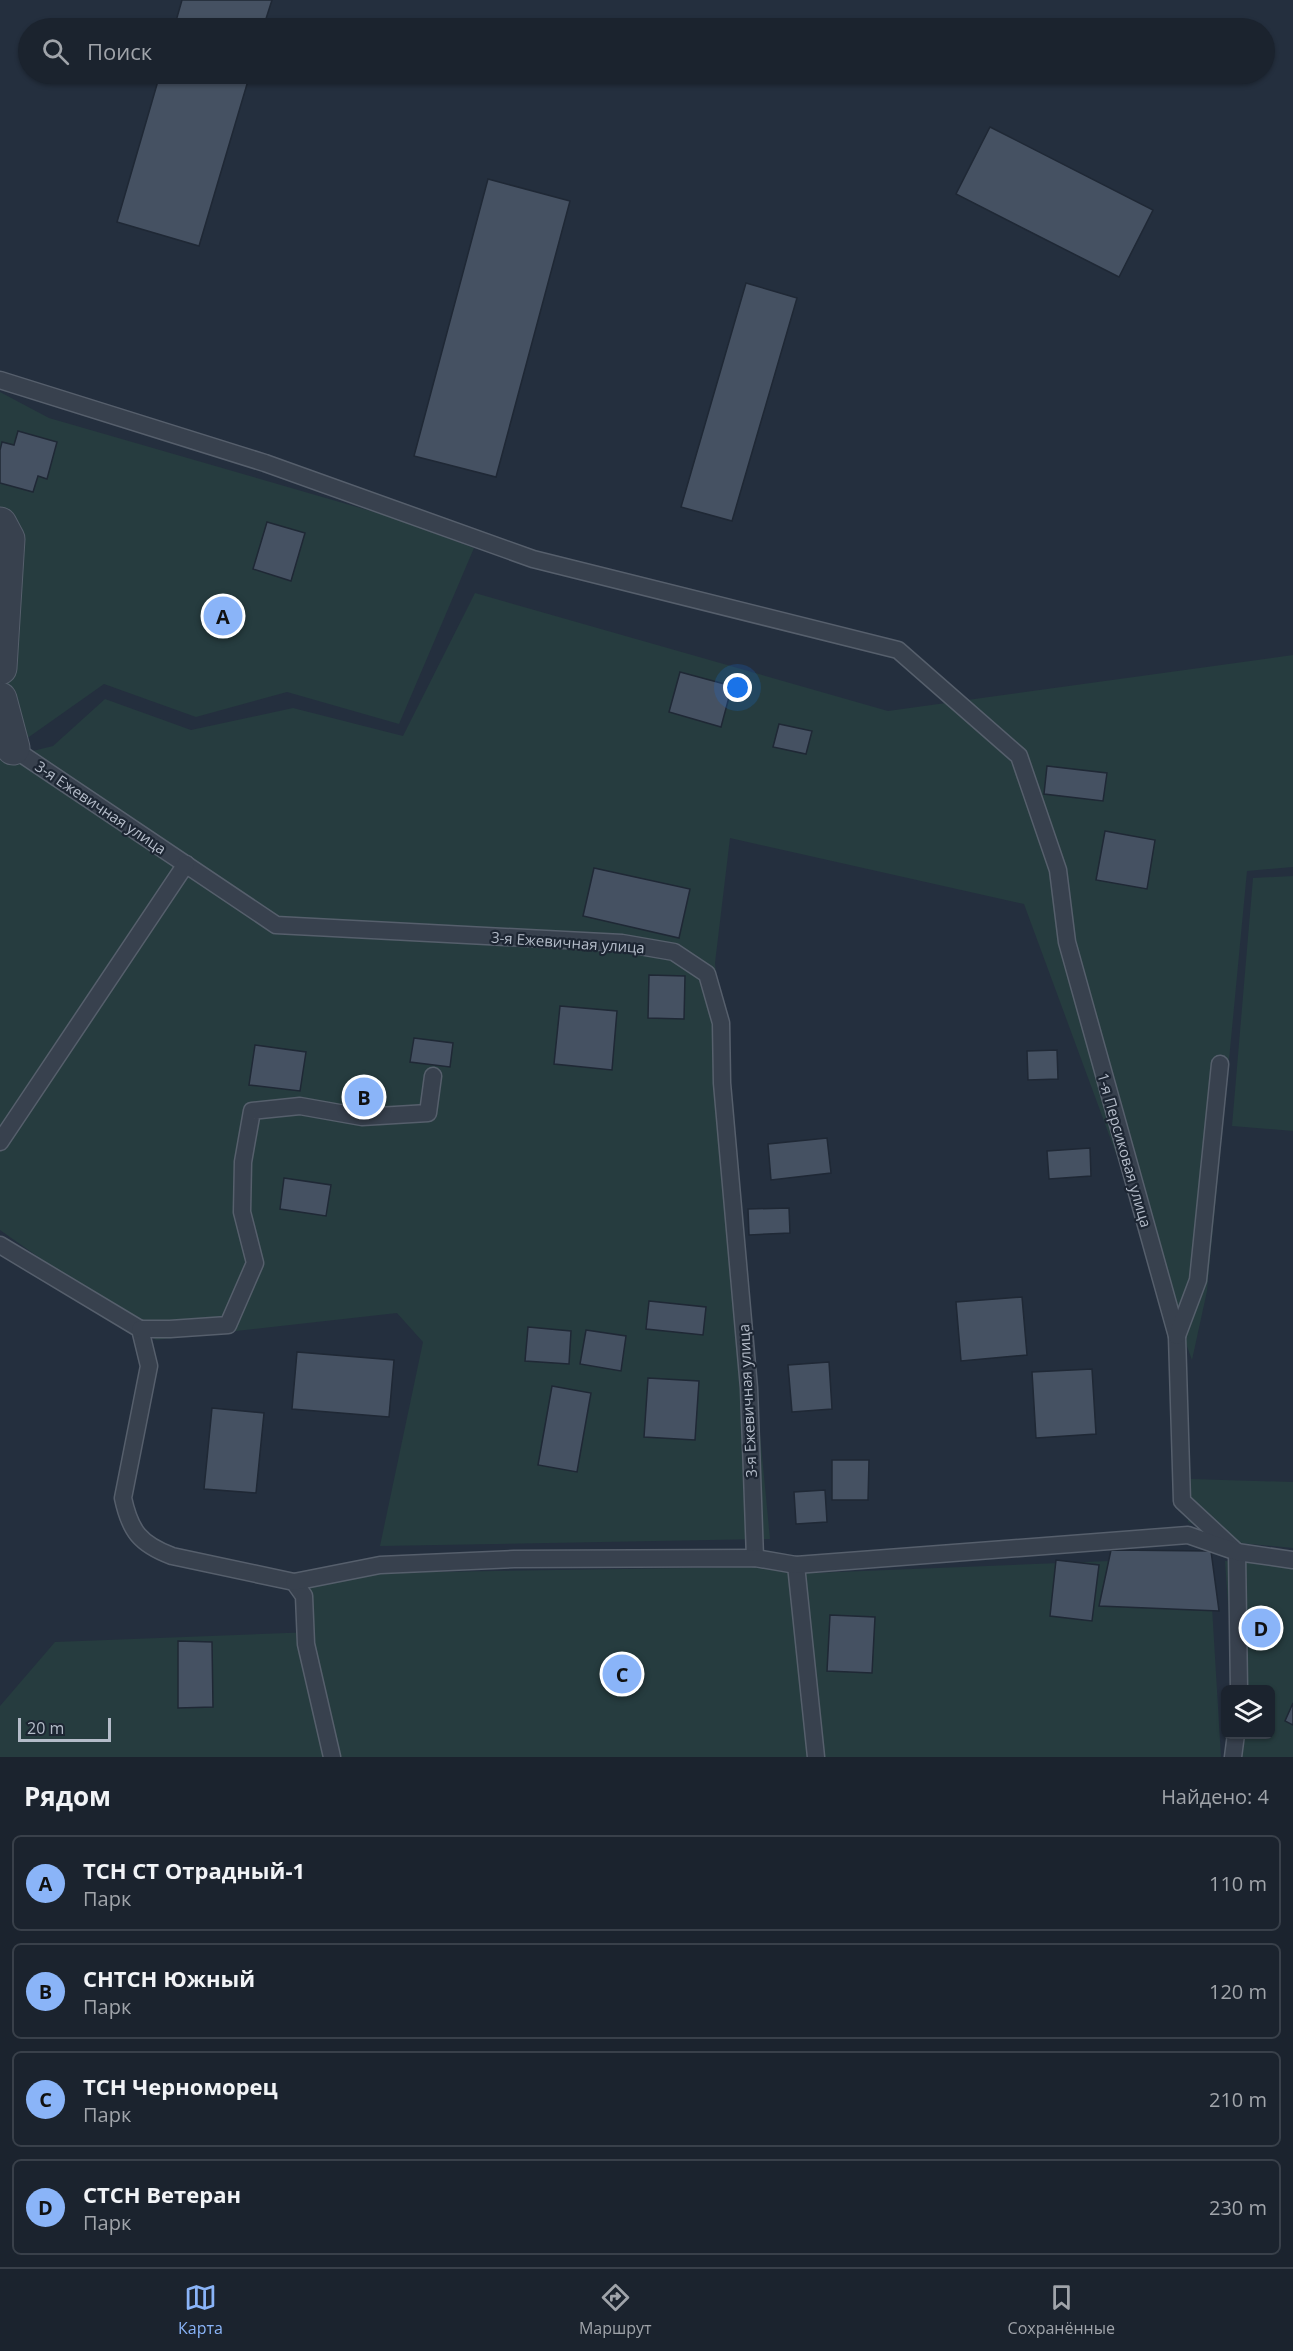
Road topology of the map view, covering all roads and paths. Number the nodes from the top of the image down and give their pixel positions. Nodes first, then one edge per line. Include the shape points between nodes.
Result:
1 (0, 380) edge
2 (3, 531) edge
3 (0, 668) edge
4 (0, 699) edge
5 (7, 744) edge
6 (186, 864) junction
7 (1220, 1064) dead end
8 (433, 1076) dead end
9 (0, 1142) edge
10 (0, 1245) edge
11 (140, 1329) junction
12 (1177, 1336) junction
13 (1237, 1552) junction
14 (755, 1558) junction
15 (1293, 1560) edge
16 (796, 1565) junction
17 (294, 1582) junction
18 (1239, 1685) edge
19 (1235, 1739) edge
20 (332, 1757) edge
21 (816, 1757) edge
22 (1233, 1757) edge

1 - 12 lane, 1-я Персиковая улица via 265,463 533,559 898,650 1019,756 1058,870 1067,942
2 - 3 street
4 - 5 street
5 - 6 lane, 3-я Ежевичная улица
6 - 9 lane
6 - 14 lane, 3-я Ежевичная улица via 276,925 622,943 674,952 707,974 721,1023 722,1083 749,1388
7 - 12 lane via 1198,1280
8 - 11 lane via 428,1113 362,1117 300,1106 252,1111 243,1162 242,1212 255,1263 228,1324
10 - 11 lane
11 - 17 lane via 149,1365 123,1498 132,1527 153,1549 172,1556
12 - 13 lane, 1-я Персиковая улица via 1182,1502
13 - 15 lane
13 - 16 lane via 1188,1535
13 - 18 lane
14 - 16 lane
14 - 17 lane via 514,1559 391,1565
16 - 21 lane
17 - 20 lane via 304,1596 306,1644
19 - 22 lane

